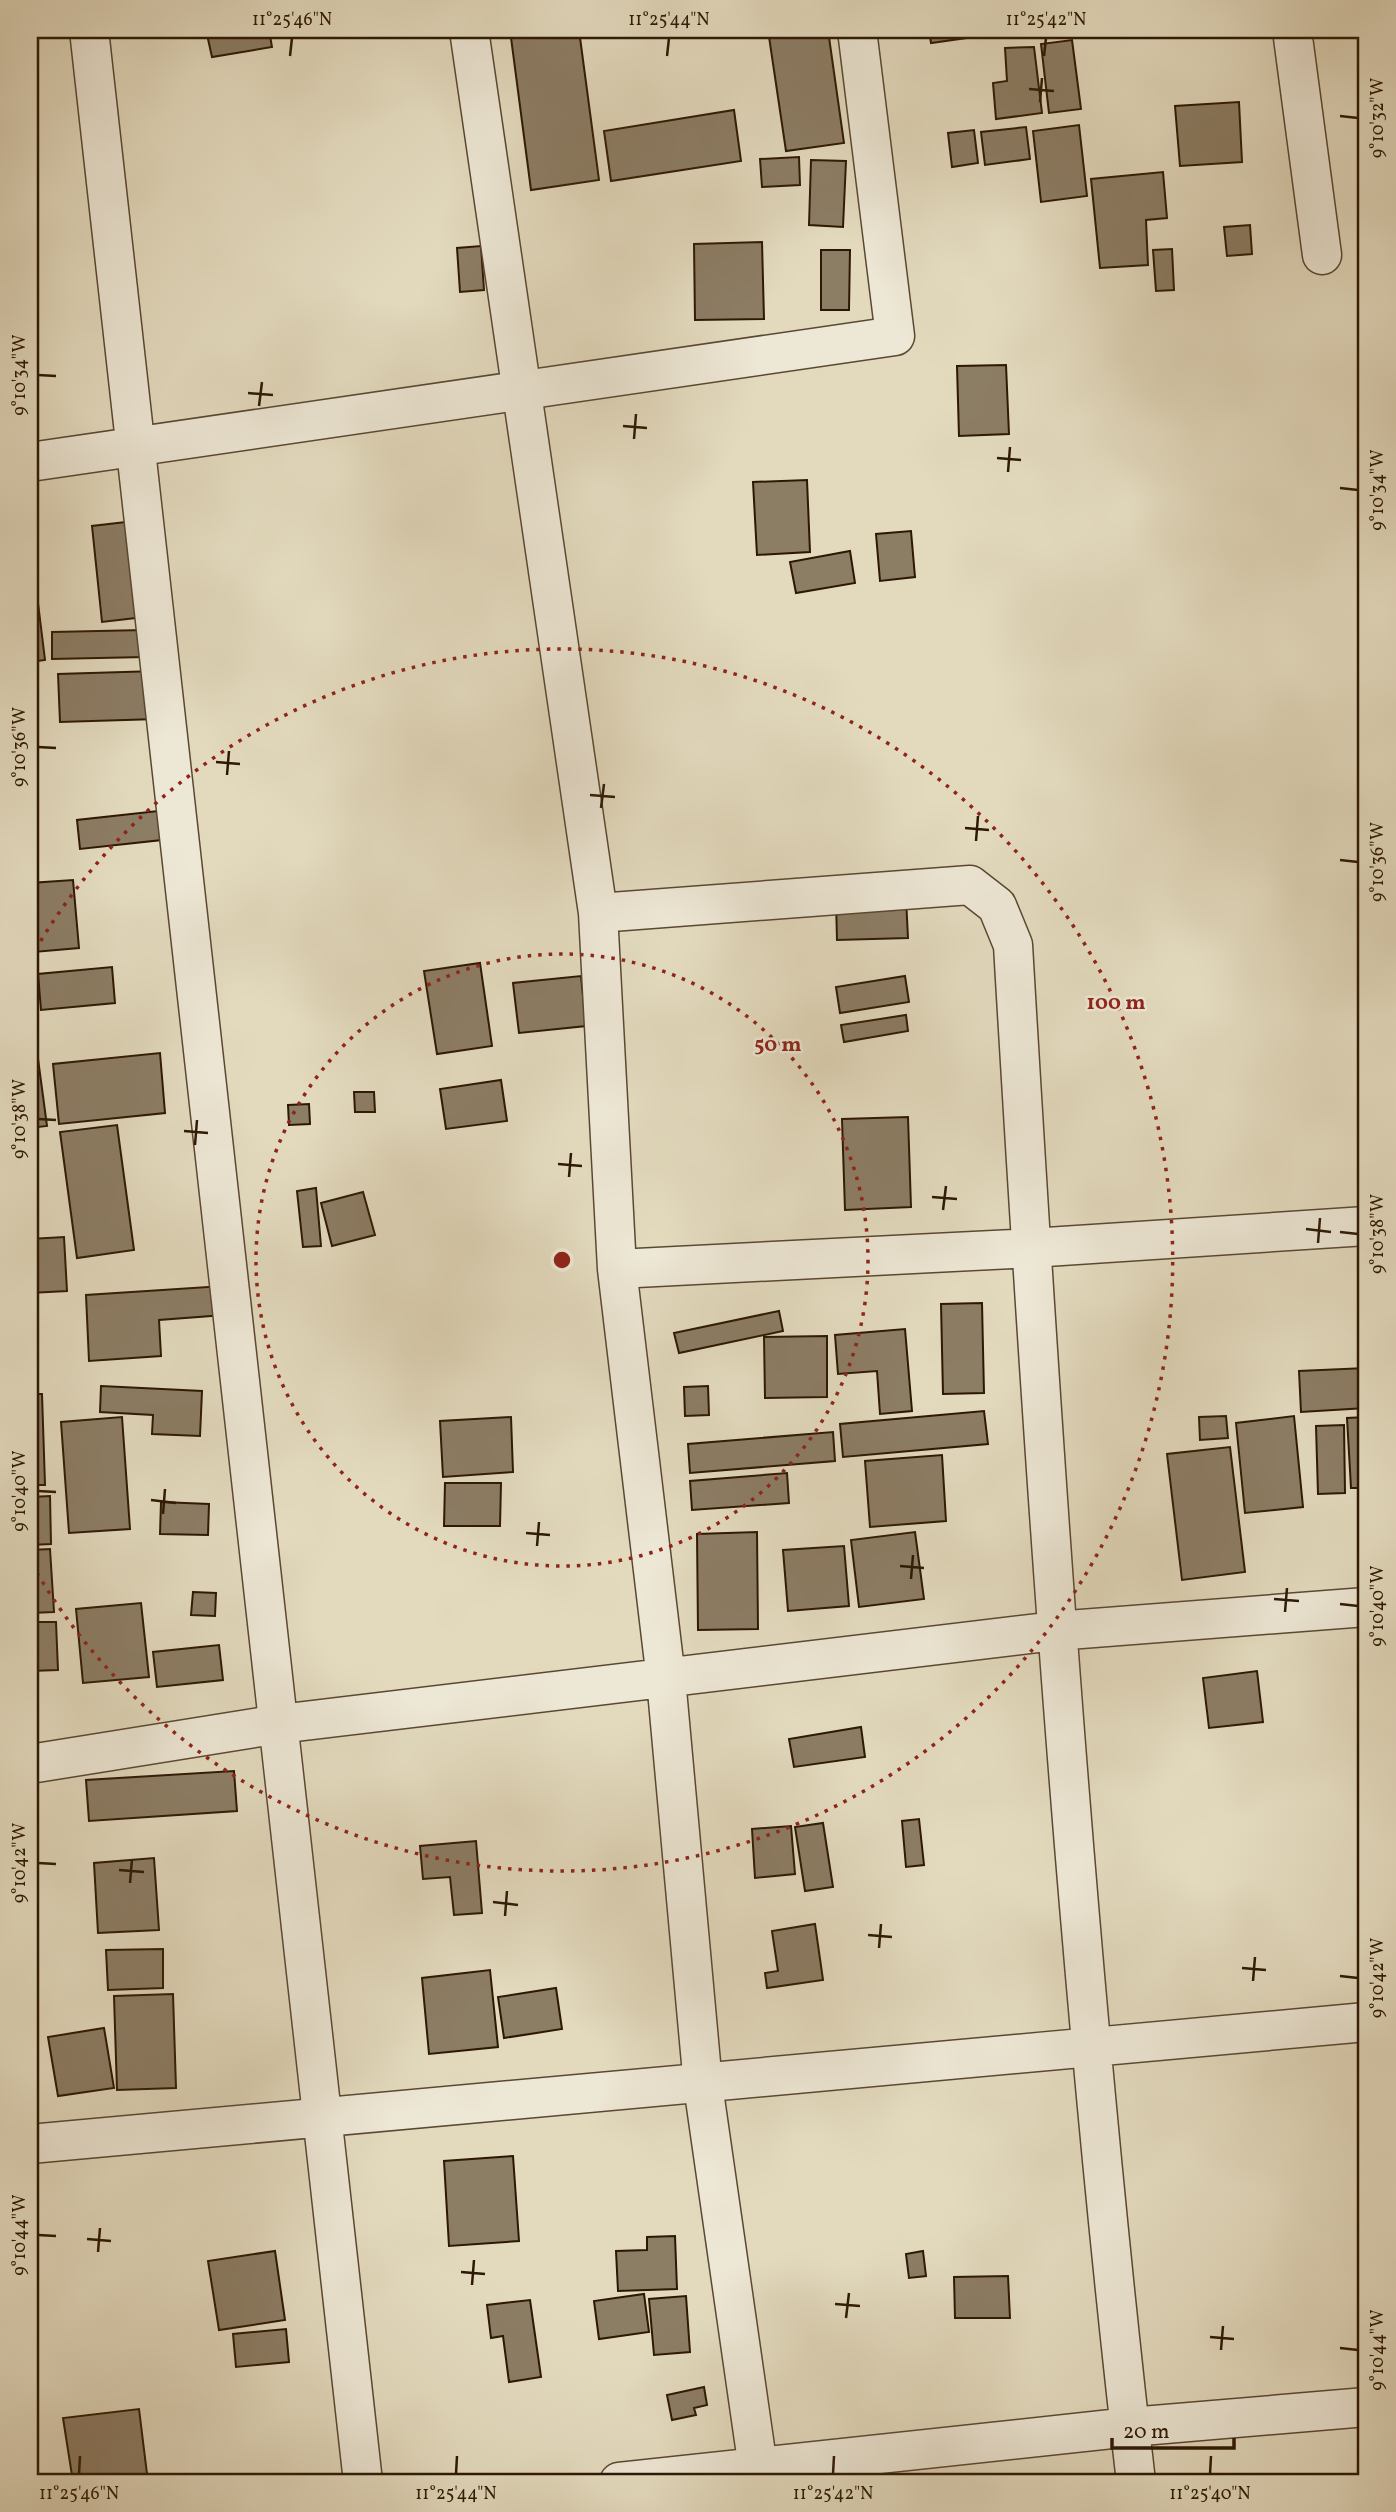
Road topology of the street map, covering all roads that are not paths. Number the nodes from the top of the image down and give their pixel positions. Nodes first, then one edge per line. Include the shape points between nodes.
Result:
1 (89, 30) edge
2 (469, 30) edge
3 (857, 30) edge
4 (1292, 30) edge
5 (1322, 255) dead end
6 (520, 392) junction
7 (136, 446) junction
8 (30, 461) edge
9 (598, 913) junction
10 (1366, 1226) edge
11 (1031, 1248) junction
12 (617, 1269) junction
13 (1366, 1607) edge
14 (1055, 1631) junction
15 (666, 1679) junction
16 (279, 1724) junction
17 (30, 1764) edge
18 (1366, 2022) edge
19 (1091, 2046) junction
20 (703, 2085) junction
21 (323, 2116) junction
22 (30, 2144) edge
23 (1366, 2407) edge
24 (1130, 2427) junction
25 (759, 2475) edge
26 (363, 2482) edge
27 (619, 2482) edge
28 (1136, 2482) edge

1 - 7 street
2 - 6 street
3 - 6 street via 895,336
4 - 5 street
6 - 7 street
6 - 9 street
7 - 8 street
7 - 16 street
9 - 11 street via 970,885 997,906 1013,944
9 - 12 street
10 - 11 street
11 - 12 street
11 - 14 street
12 - 15 street
13 - 14 street
14 - 15 street
14 - 19 street
15 - 16 street
15 - 20 street
16 - 17 street
16 - 21 street
18 - 19 street
19 - 20 street
19 - 24 street
20 - 21 street
20 - 25 street
21 - 22 street
21 - 26 street
23 - 24 street
24 - 25 street
24 - 28 street
25 - 27 street

